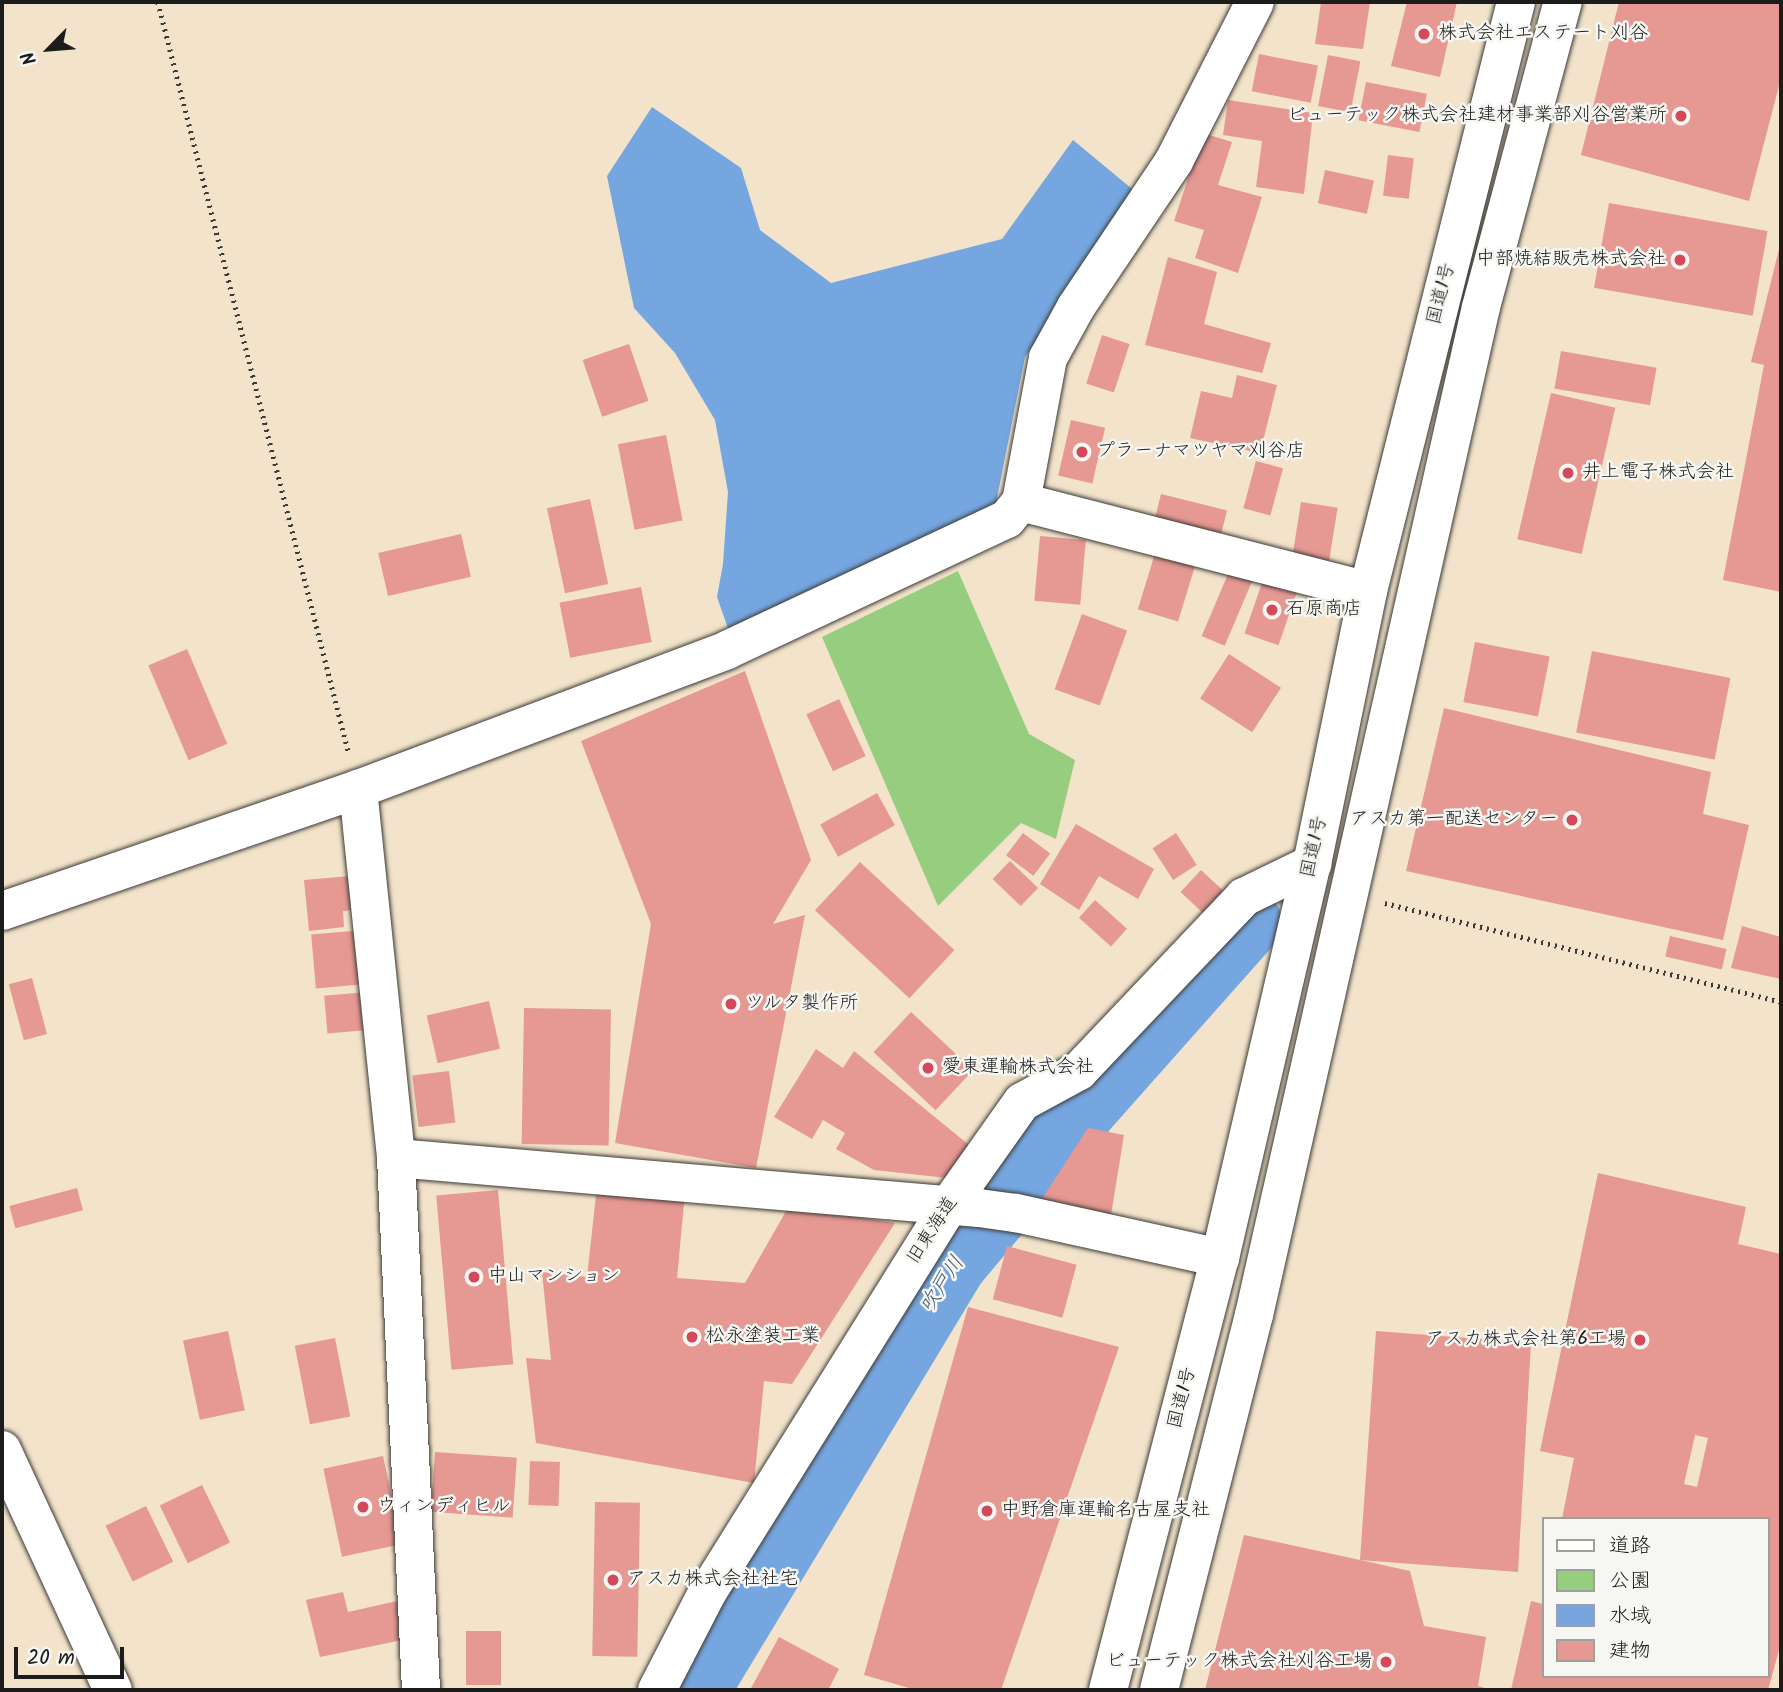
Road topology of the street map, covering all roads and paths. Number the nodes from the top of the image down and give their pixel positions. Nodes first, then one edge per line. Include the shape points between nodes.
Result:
1 (158, 2) edge
2 (1255, 2) edge
3 (1516, 2) edge
4 (1563, 2) edge
5 (1021, 502) junction
6 (1368, 592) junction
7 (358, 789) junction
8 (1312, 864) junction
9 (1350, 894) junction
10 (2, 911) edge
11 (1781, 1002) edge
12 (396, 1158) junction
13 (964, 1207) junction
14 (1220, 1258) junction
15 (2, 1450) edge
16 (114, 1690) edge
17 (421, 1690) edge
18 (657, 1690) edge
19 (1108, 1690) edge
20 (1159, 1690) edge

1 - 7 path
2 - 5 main road via 1174,161 1076,307 1048,358
3 - 6 main road, 国道1号
4 - 9 main road via 1481,307
5 - 6 main road
5 - 7 main road via 1007,519 727,650
6 - 8 main road, 国道1号
7 - 10 main road
7 - 12 main road
8 - 13 main road, 旧東海道 via 1244,898 1079,1071 1022,1102
8 - 14 main road, 国道1号
9 - 11 path
9 - 20 main road via 1254,1315
12 - 13 main road
12 - 17 main road
13 - 14 main road via 1016,1213
13 - 18 main road, 旧東海道 via 707,1593
14 - 19 main road, 国道1号
15 - 16 main road

